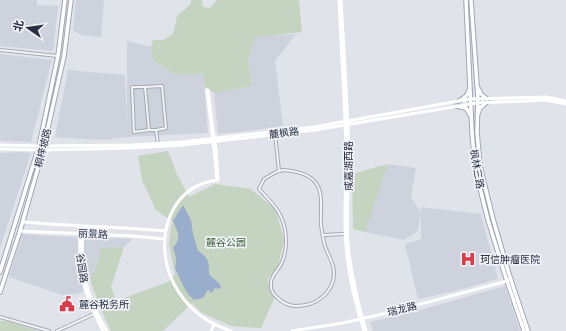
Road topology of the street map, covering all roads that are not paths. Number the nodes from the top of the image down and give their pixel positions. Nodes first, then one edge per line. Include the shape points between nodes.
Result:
1 (65, 0) edge
2 (71, 0) edge
3 (340, 0) edge
4 (466, 0) edge
5 (471, 0) edge
6 (0, 50) edge
7 (58, 56) junction
8 (470, 79) junction
9 (476, 86) junction
10 (145, 87) junction
11 (487, 100) junction
12 (459, 101) junction
13 (471, 101) junction
14 (477, 101) junction
15 (566, 101) edge
16 (566, 104) edge
17 (456, 106) junction
18 (472, 117) junction
19 (477, 119) junction
20 (346, 123) junction
21 (149, 130) junction
22 (156, 130) junction
23 (275, 134) junction
24 (214, 140) junction
25 (158, 144) junction
26 (0, 145) edge
27 (38, 148) junction
28 (44, 148) junction
29 (0, 149) edge
30 (279, 171) junction
31 (23, 222) junction
32 (81, 226) junction
33 (20, 231) junction
34 (165, 231) junction
35 (81, 233) junction
36 (345, 234) junction
37 (323, 235) junction
38 (164, 239) junction
39 (0, 272) edge
40 (509, 281) junction
41 (0, 292) edge
42 (95, 314) junction
43 (0, 317) edge
44 (362, 319) junction
45 (214, 325) junction
46 (49, 331) edge
47 (57, 331) edge
48 (103, 331) edge
49 (106, 331) edge
50 (212, 331) edge
51 (225, 331) edge
52 (231, 331) edge
53 (292, 331) edge
54 (303, 331) edge
55 (365, 331) edge
56 (524, 331) edge
57 (528, 331) edge

1 - 7 main road, 桐梓坡路
2 - 28 main road, 桐梓坡路 via 64,56
3 - 20 main road, 咸嘉湖西路
4 - 8 main road, 枫林三路
5 - 9 main road, 枫林三路
6 - 7 street
7 - 27 main road, 桐梓坡路
8 - 12 main road via 468,94
8 - 13 main road, 枫林三路
9 - 11 main road
9 - 14 main road, 枫林三路
10 - 21 street
10 - 21 street via 132,87 134,132
10 - 22 street via 162,86 166,128
11 - 14 main road, 麓枫路
11 - 15 main road, 麓枫路 via 546,97
11 - 16 main road, 麓枫路 via 546,100
11 - 19 main road via 480,108
12 - 13 main road
12 - 20 main road
13 - 14 main road, 麓枫路
13 - 17 main road, 麓枫路
13 - 18 main road, 枫林三路
14 - 19 main road, 枫林三路
17 - 18 main road via 466,108
17 - 20 main road, 麓枫路
18 - 40 main road, 枫林三路 via 475,168 488,220
19 - 40 main road, 枫林三路 via 480,166
20 - 23 main road, 麓枫路
20 - 24 main road
20 - 36 main road, 咸嘉湖西路
20 - 44 main road, 咸嘉湖西路 via 349,169 348,244
21 - 22 street
22 - 25 street
23 - 24 main road, 麓枫路
23 - 30 street
24 - 24 main road via 208,90 207,90
24 - 25 main road
24 - 28 main road, 麓枫路 via 133,148
24 - 34 main road via 218,179 198,184 183,194 171,209
25 - 28 main road
26 - 27 main road
27 - 28 main road
27 - 29 main road
27 - 39 main road, 桐梓坡路
28 - 31 main road, 桐梓坡路
30 - 37 street via 302,173 316,183 321,198
30 - 37 street via 264,179 259,189 277,209 284,225 284,258 270,283 274,294 285,303 294,306 315,302 332,284 334,270
31 - 32 main road, 丽景路
31 - 33 main road, 桐梓坡路
32 - 34 main road, 丽景路
32 - 35 main road, 谷园路
33 - 35 main road, 丽景路
33 - 41 main road, 桐梓坡路
34 - 38 main road
35 - 38 main road, 丽景路
35 - 42 main road, 谷园路 via 82,276
35 - 49 main road, 谷园路 via 86,282
36 - 37 street
36 - 44 main road, 咸嘉湖西路 via 349,274
38 - 45 main road via 164,261 173,285 191,310
40 - 44 main road, 瑞龙路
40 - 56 main road, 枫林三路
40 - 57 main road, 枫林三路
42 - 47 street
42 - 48 main road, 谷园路
43 - 46 street
44 - 53 main road, 瑞龙路
44 - 54 main road, 瑞龙路
44 - 55 main road, 咸嘉湖西路
45 - 50 main road
45 - 51 main road
45 - 52 main road

